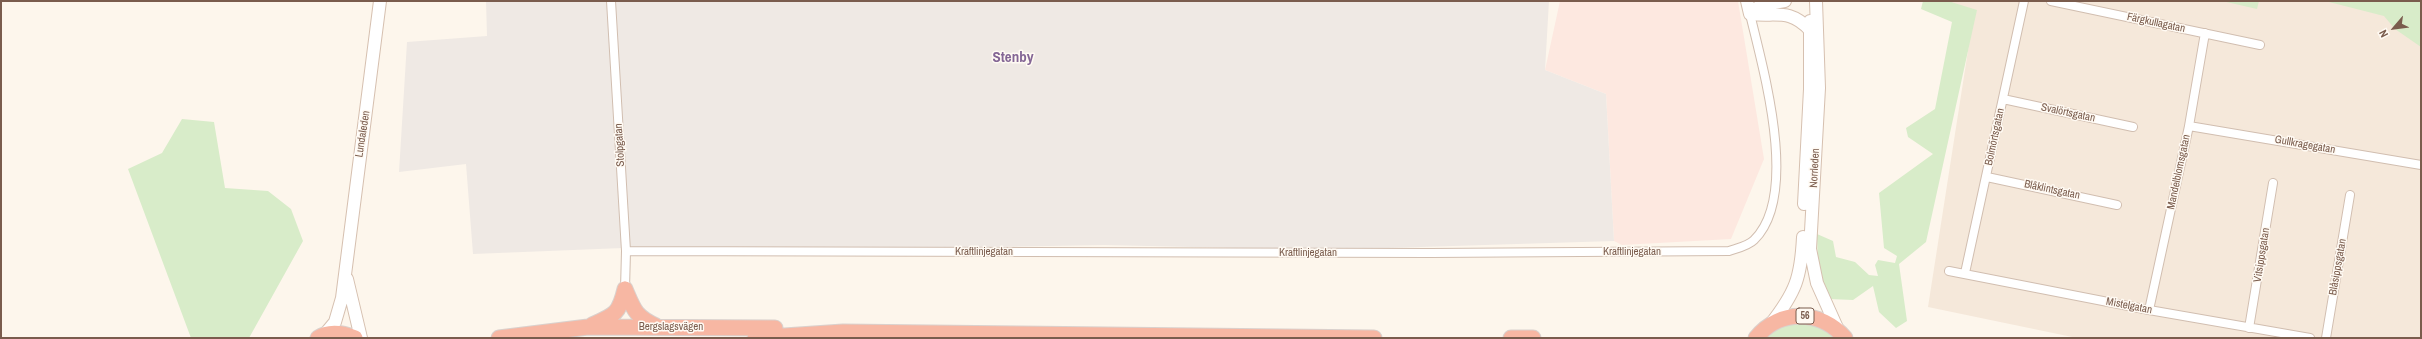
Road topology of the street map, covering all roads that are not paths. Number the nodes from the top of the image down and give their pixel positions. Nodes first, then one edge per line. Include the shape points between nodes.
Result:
1 (380, 1) edge
2 (612, 1) edge
3 (1747, 1) edge
4 (1785, 1) edge
5 (1809, 1) edge
6 (1816, 1) edge
7 (2024, 1) edge
8 (2051, 1) edge
9 (1750, 14) junction
10 (1810, 30) junction
11 (2206, 33) junction
12 (2260, 45) dead end
13 (2003, 100) junction
14 (2189, 126) junction
15 (2133, 127) dead end
16 (2421, 166) edge
17 (1986, 177) junction
18 (2273, 183) dead end
19 (2350, 195) dead end
20 (2117, 205) dead end
21 (626, 251) junction
22 (344, 266) junction
23 (1949, 271) dead end
24 (1966, 273) junction
25 (625, 290) junction
26 (2149, 310) junction
27 (588, 327) junction
28 (658, 327) junction
29 (2249, 328) junction
30 (1764, 330) edge
31 (843, 332) junction
32 (1842, 334) edge
33 (322, 336) edge
34 (355, 338) edge
35 (361, 338) edge
36 (499, 338) edge
37 (755, 338) edge
38 (1374, 338) edge
39 (1511, 338) edge
40 (1533, 338) edge
41 (1745, 338) edge
42 (2310, 338) edge
43 (2326, 338) edge

1 - 22 main road, Lundaleden via 369,97
2 - 21 street, Stolpgatan
3 - 9 main road
4 - 9 main road via 1761,5
5 - 10 main road, Norrleden
6 - 32 main road, Norrleden via 1819,88 1810,250 1817,283
7 - 13 street, Bolmörtsgatan
8 - 11 street, Färgkullagatan
9 - 10 main road via 1788,14 1800,19
9 - 21 street, Kraftlinjegatan via 1768,91 1776,176 1773,203 1763,228 1753,240 1729,251
10 - 30 main road, Norrleden via 1810,89 1801,270 1791,295
11 - 12 street, Färgkullagatan
11 - 14 street, Mandelblomsgatan
13 - 15 street, Svalörtsgatan
13 - 17 street, Bolmörtsgatan
14 - 16 street, Gullkragegatan
14 - 26 street, Mandelblomsgatan
17 - 20 street, Blåklintsgatan
17 - 24 street, Bolmörtsgatan
18 - 29 street, Vitsippsgatan
19 - 43 street, Blåsippsgatan
21 - 25 street, Stolpgatan
22 - 33 main road, Lundaleden via 338,315
22 - 35 main road, Lundaleden
23 - 24 street, Mistelgatan
24 - 26 street, Mistelgatan
25 - 27 highway via 619,311
25 - 28 highway via 640,318
26 - 29 street, Mistelgatan
27 - 28 highway, Bergslagsvägen
27 - 36 highway, Bergslagsvägen
28 - 31 highway, Bergslagsvägen via 825,328
29 - 42 street, Mistelgatan
30 - 32 highway, 56 via 1783,318 1798,315 1826,321
30 - 41 highway, 56
31 - 37 highway, Bergslagsvägen
31 - 38 highway, Bergslagsvägen
33 - 34 highway via 338,333
39 - 40 highway

